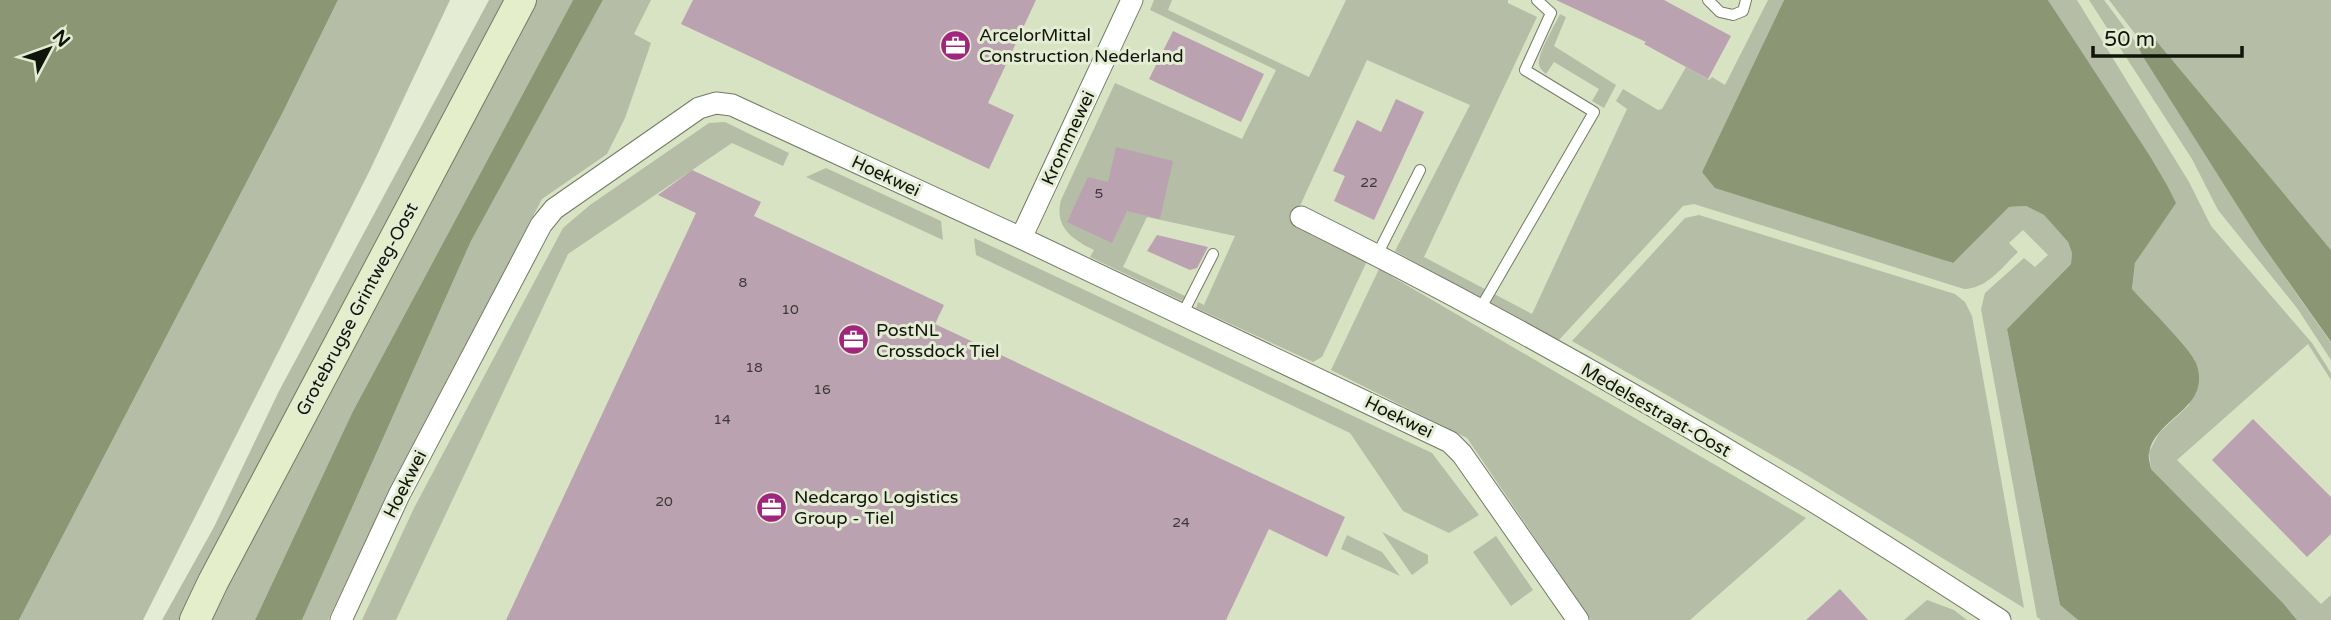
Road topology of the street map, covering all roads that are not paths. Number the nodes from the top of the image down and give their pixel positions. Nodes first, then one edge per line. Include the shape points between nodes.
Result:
1 (521, 0) edge
2 (1132, 0) edge
3 (1536, 0) edge
4 (1708, 0) edge
5 (1746, 0) edge
6 (1420, 170) dead end
7 (1301, 217) dead end
8 (1021, 238) junction
9 (1213, 254) dead end
10 (1377, 255) junction
11 (1479, 309) junction
12 (1182, 315) junction
13 (195, 620) edge
14 (341, 620) edge
15 (1578, 620) edge
16 (2000, 620) edge

1 - 13 street, Grotebrugse Grintweg-Oost
2 - 8 street, Krommewei
3 - 11 lane via 1551,13 1525,70 1594,112
4 - 5 lane via 1720,12 1733,15 1743,10
6 - 10 lane
7 - 10 street, Medelsestraat-Oost
8 - 12 street, Hoekwei
8 - 14 street, Hoekwei via 732,105 699,108 554,209 541,225 399,495
9 - 12 lane
10 - 11 street, Medelsestraat-Oost
11 - 16 street, Medelsestraat-Oost via 1803,495
12 - 15 street, Hoekwei via 1450,443

